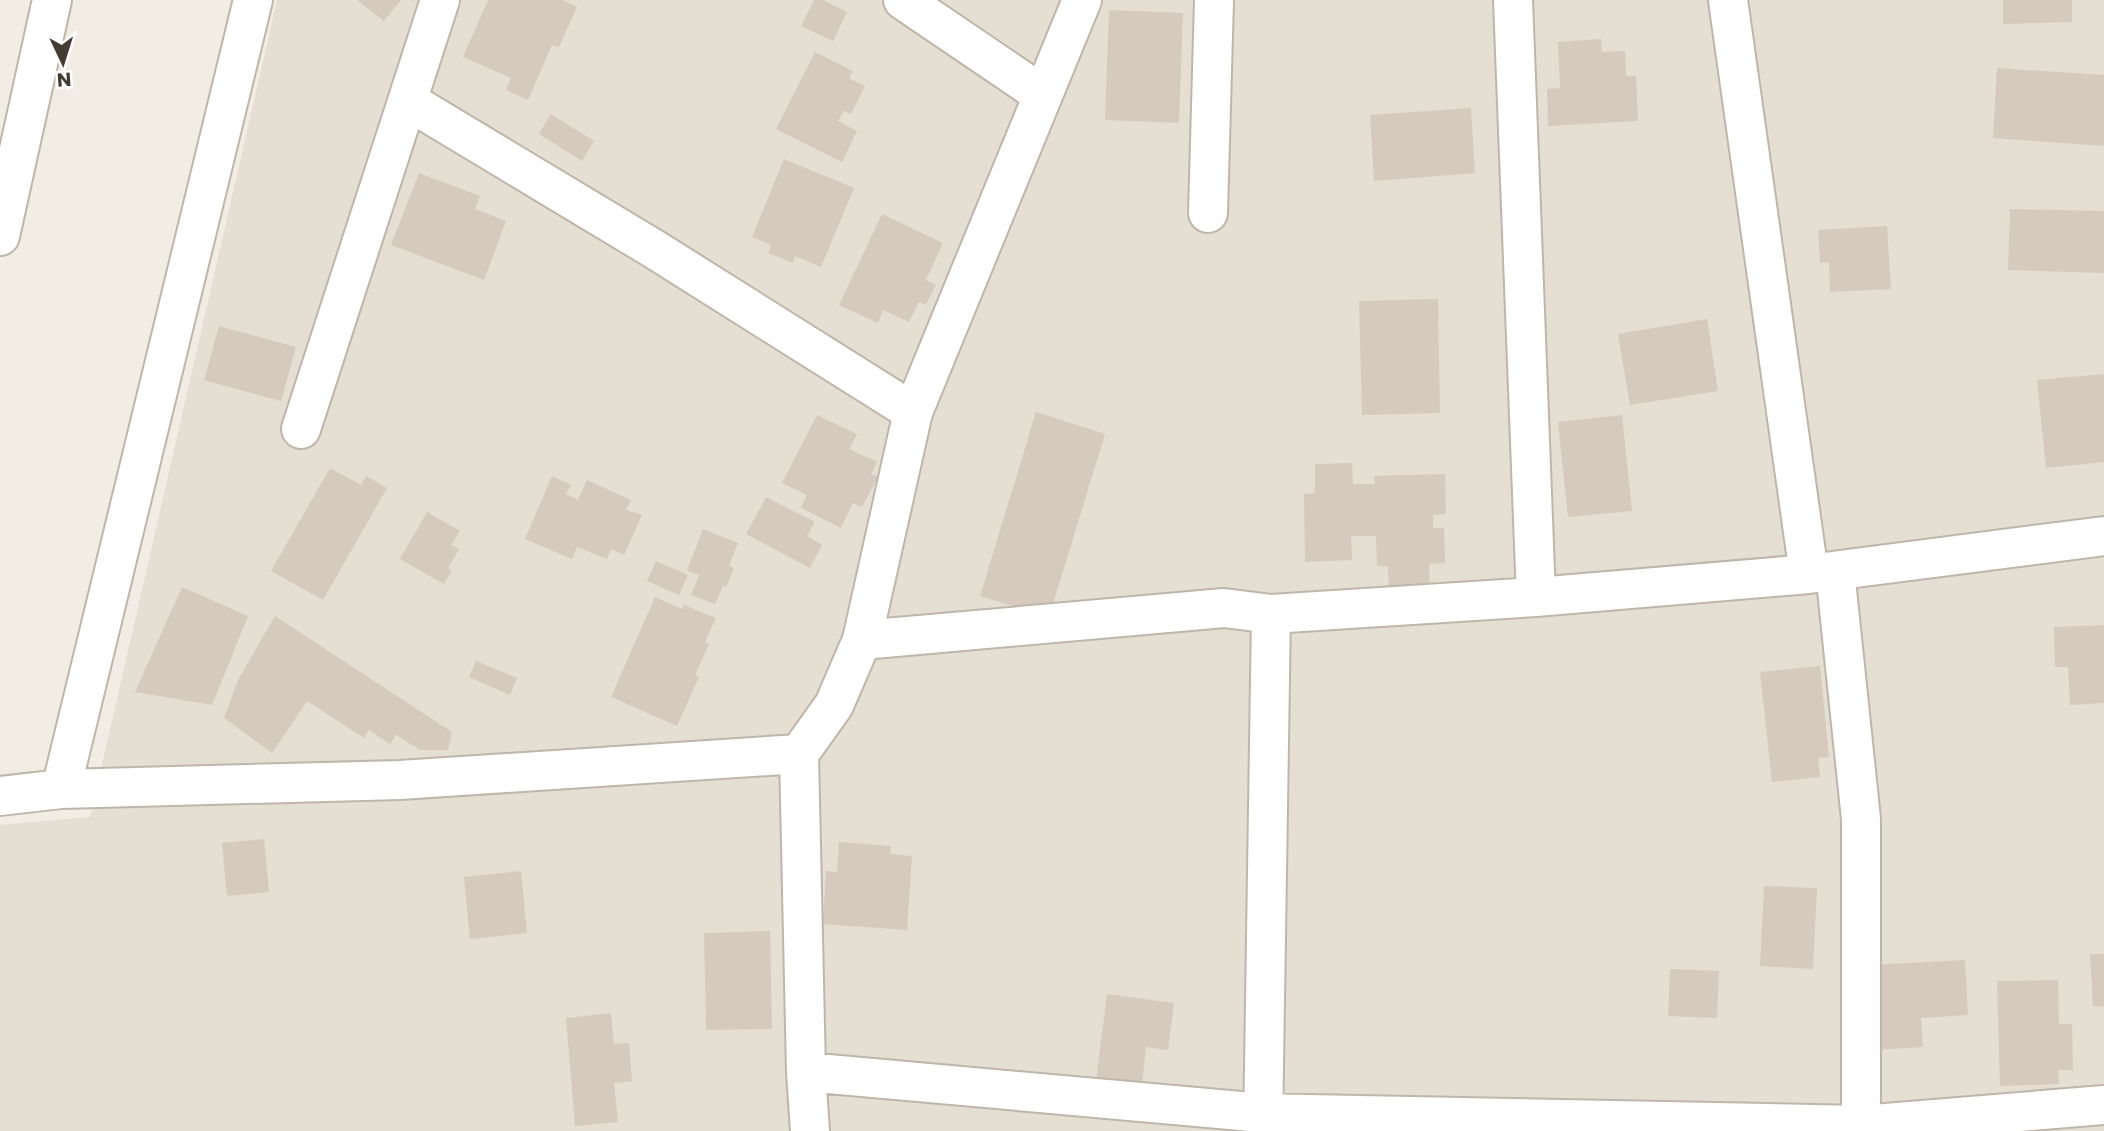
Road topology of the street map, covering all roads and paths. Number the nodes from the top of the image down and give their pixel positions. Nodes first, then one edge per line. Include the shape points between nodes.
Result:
1 (51, 0) edge
2 (253, 0) edge
3 (440, 0) edge
4 (903, 0) edge
5 (1082, 0) edge
6 (1214, 0) edge
7 (1513, 0) edge
8 (1728, 0) edge
9 (1043, 94) junction
10 (408, 101) junction
11 (1208, 214) dead end
12 (0, 236) edge
13 (913, 412) junction
14 (301, 429) dead end
15 (2104, 536) edge
16 (1822, 573) junction
17 (1536, 597) junction
18 (1271, 614) junction
19 (862, 640) junction
20 (799, 754) junction
21 (61, 789) junction
22 (0, 796) edge
23 (806, 1072) junction
24 (2104, 1105) edge
25 (1263, 1122) edge
26 (1861, 1128) edge
27 (810, 1131) edge

1 - 12 street
2 - 21 street
3 - 10 street
4 - 9 street
5 - 9 street
6 - 11 street
7 - 17 street
8 - 16 street
9 - 13 street
10 - 13 street
10 - 14 street
13 - 19 street
15 - 16 street
16 - 17 street
16 - 26 street via 1861,819
17 - 18 street
18 - 19 street via 1224,608
18 - 25 street
19 - 20 street via 834,705
20 - 21 street via 400,779
20 - 23 street
21 - 22 street
23 - 25 street
23 - 27 street
24 - 26 street
25 - 26 street

